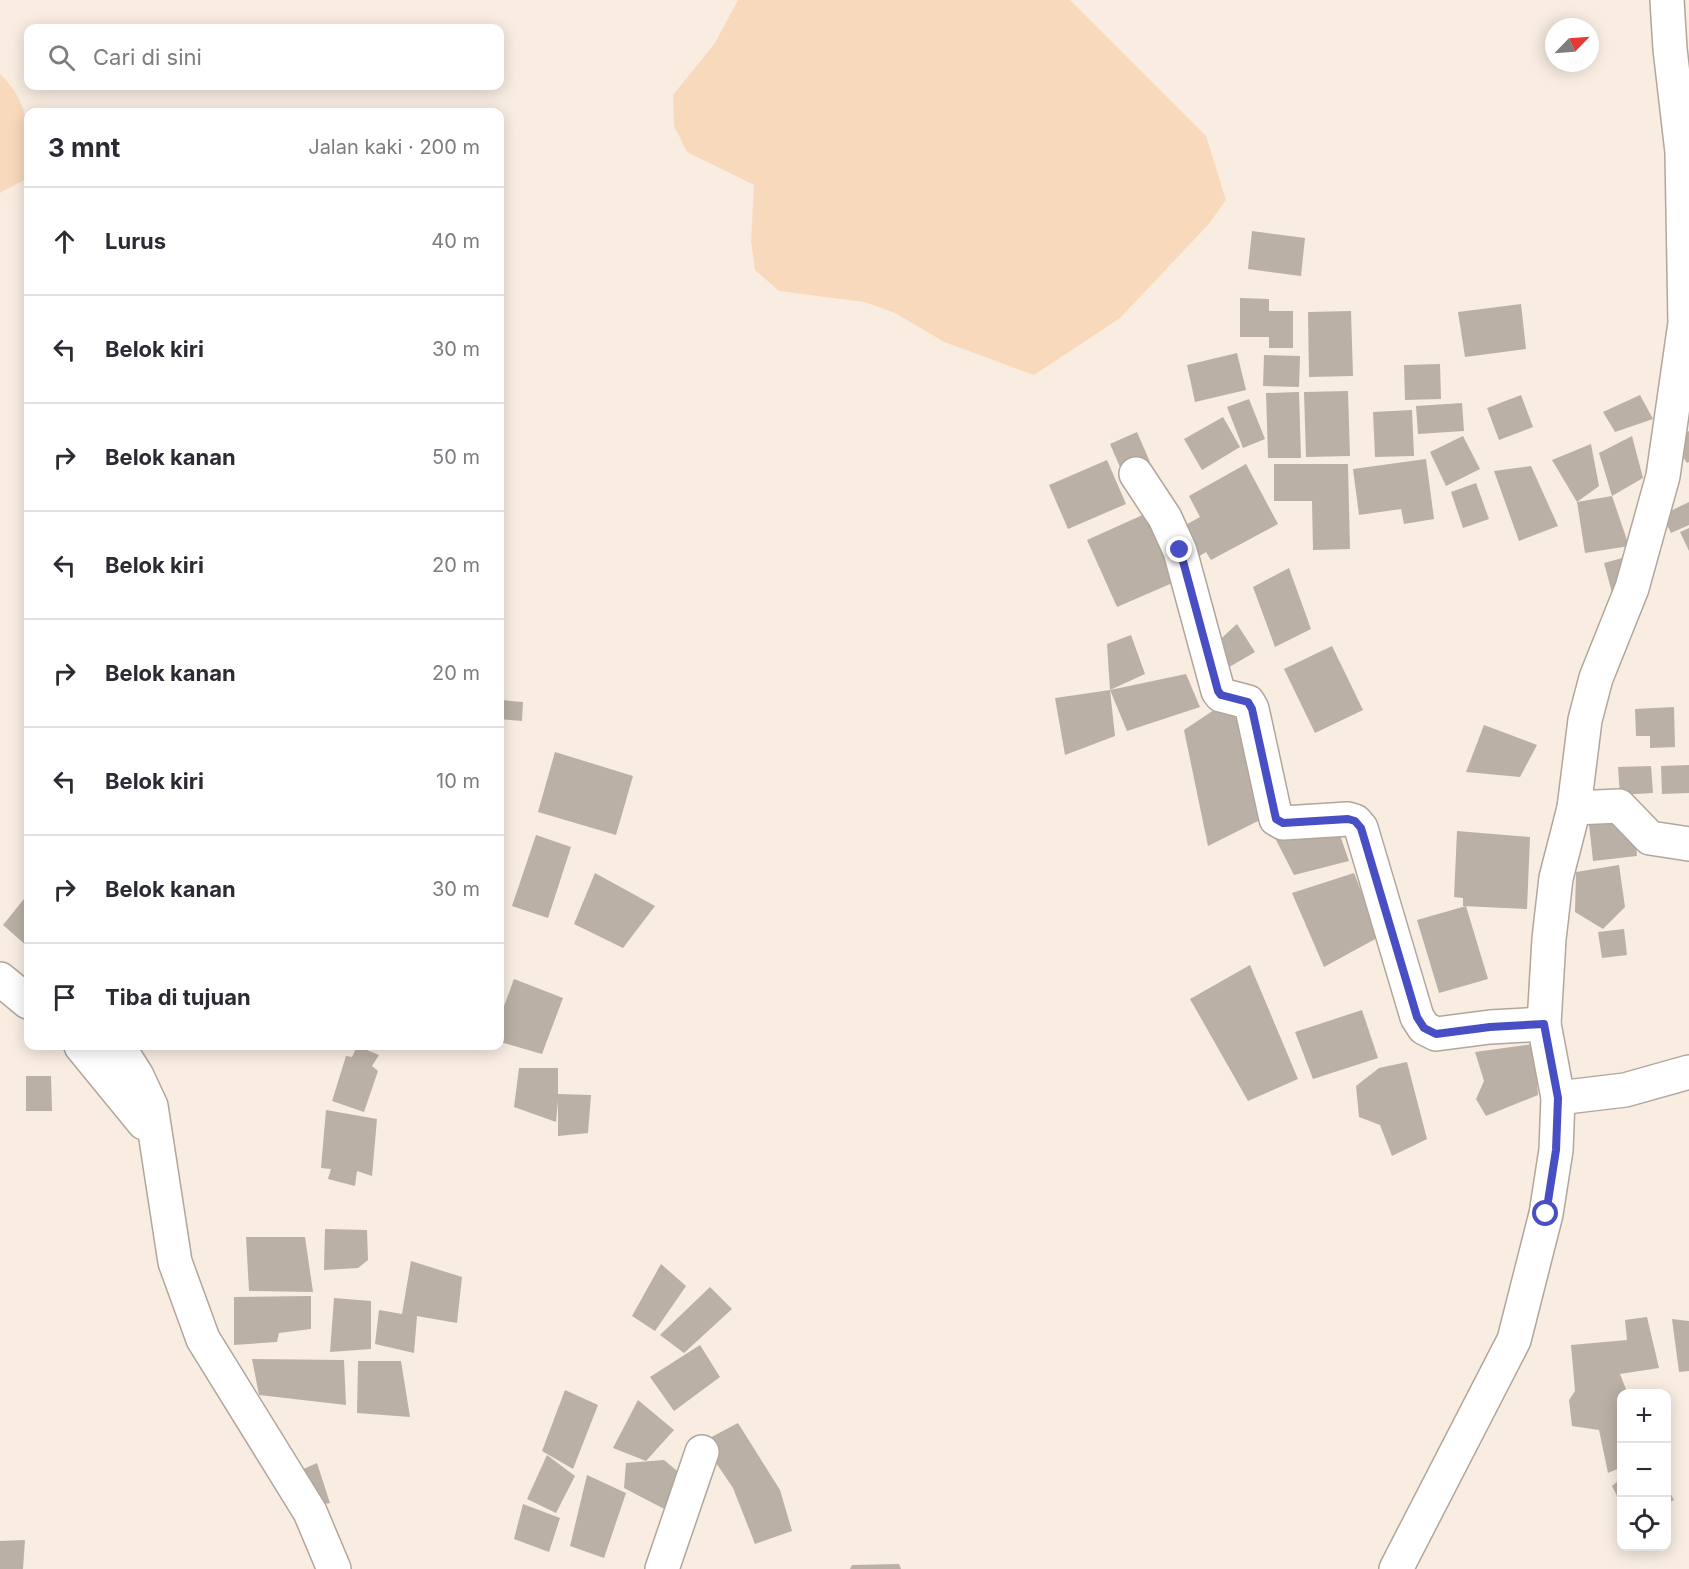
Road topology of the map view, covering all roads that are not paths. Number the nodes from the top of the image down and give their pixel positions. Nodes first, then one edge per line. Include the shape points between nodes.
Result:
1 (1667, 0) edge
2 (1687, 226) edge
3 (1136, 474) dead end
4 (1574, 808) junction
5 (1689, 844) edge
6 (0, 979) edge
7 (24, 999) edge
8 (1544, 1024) junction
9 (84, 1050) edge
10 (121, 1050) edge
11 (1689, 1072) edge
12 (1558, 1098) junction
13 (155, 1138) junction
14 (702, 1452) dead end
15 (334, 1569) edge
16 (662, 1569) edge
17 (1396, 1569) edge

1 - 2 street
2 - 4 street via 1685,323 1663,476 1632,588 1596,678 1585,720
3 - 8 street via 1165,518 1180,550 1218,691 1248,702 1252,709 1276,819 1283,823 1348,819 1361,828 1417,1017 1424,1028 1436,1034
4 - 5 street via 1619,806 1650,838
4 - 8 street via 1556,878
6 - 7 street
8 - 12 street
9 - 13 street
10 - 13 street via 151,1106
11 - 12 street via 1625,1090
12 - 17 street via 1556,1150 1546,1214 1514,1340
13 - 15 street via 175,1262 203,1339 310,1512
14 - 16 street

